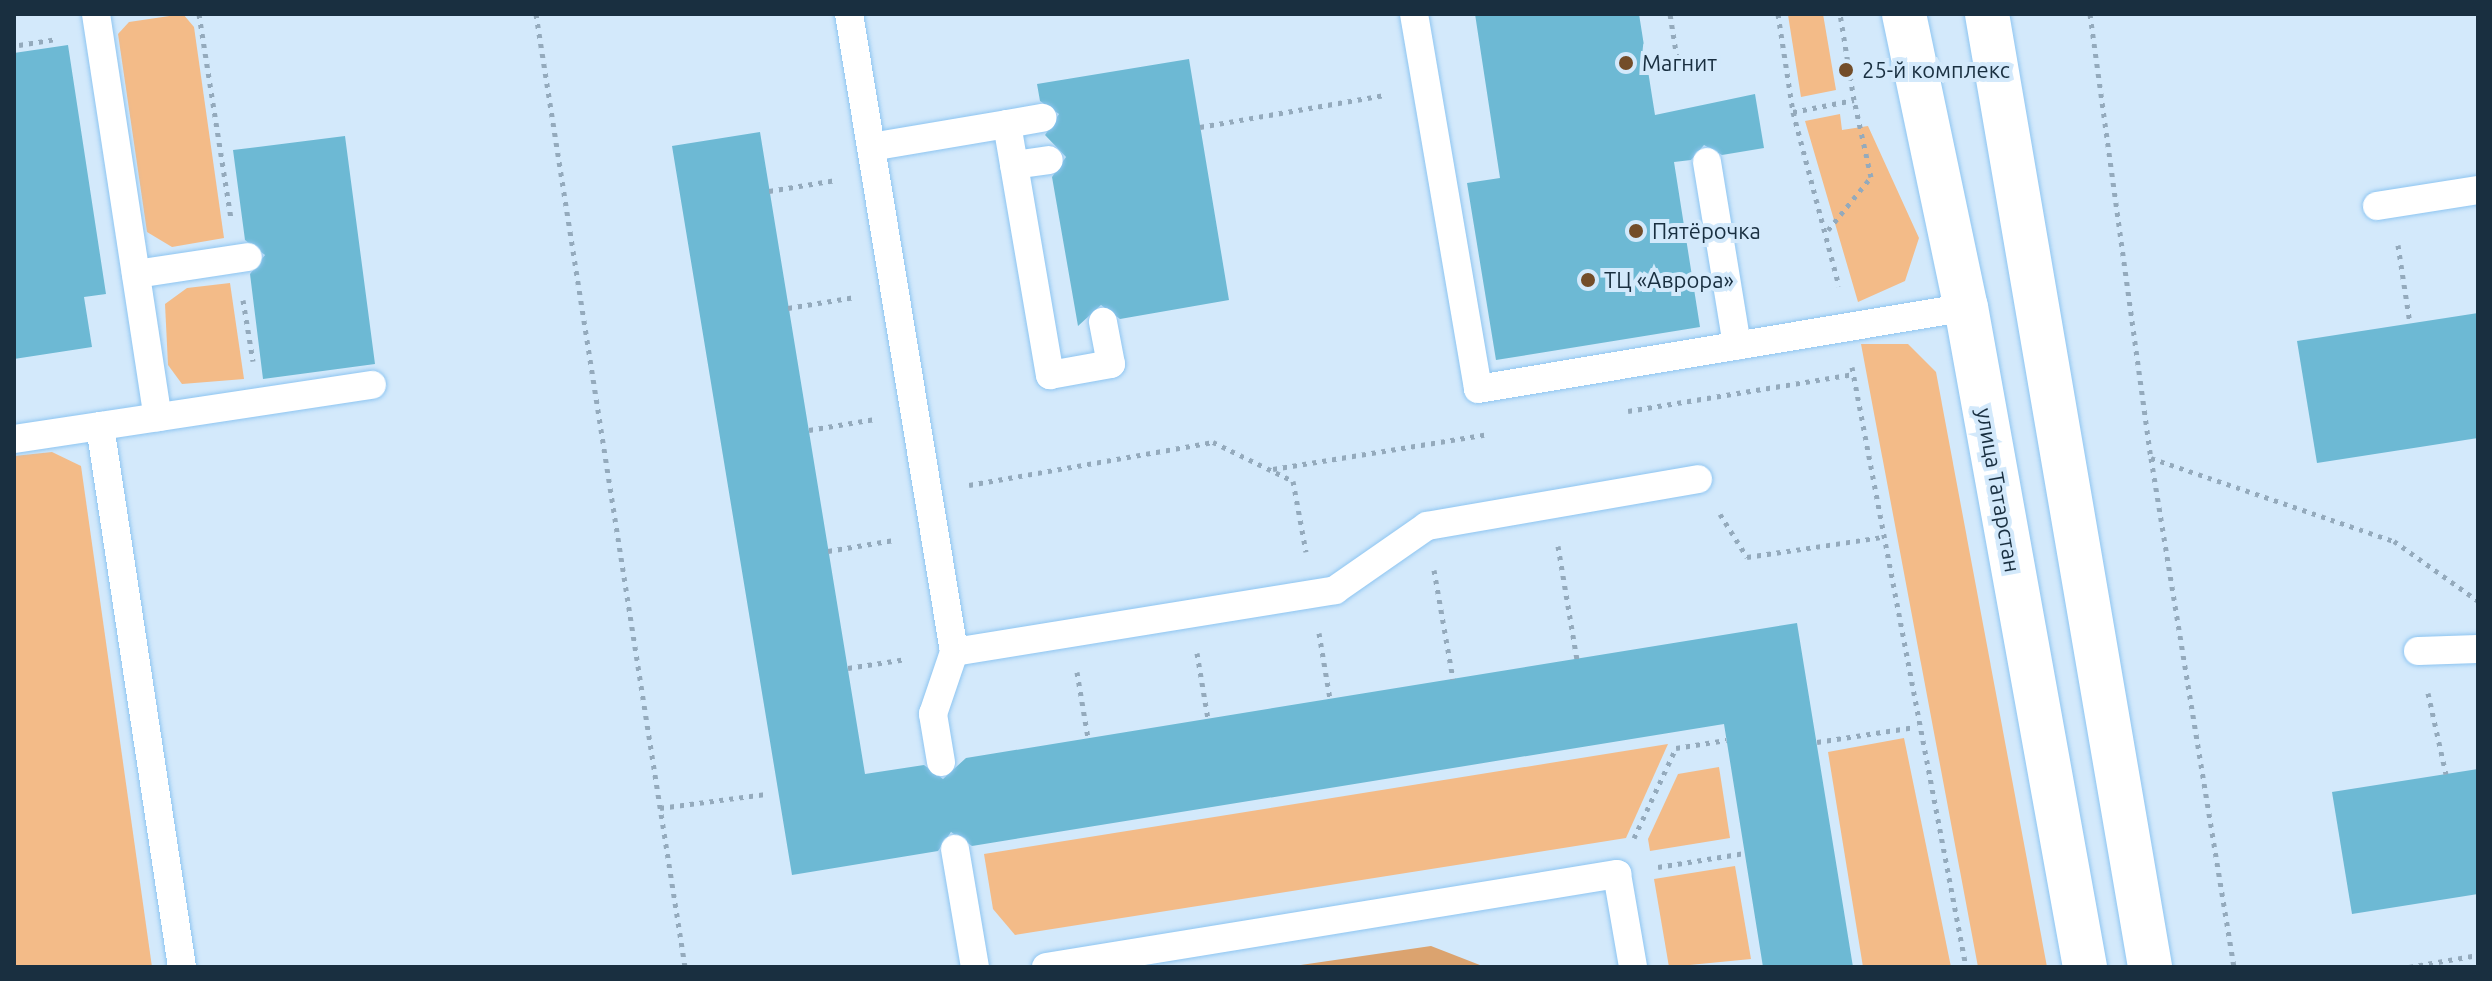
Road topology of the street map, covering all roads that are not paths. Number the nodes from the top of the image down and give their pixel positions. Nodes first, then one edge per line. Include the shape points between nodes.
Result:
1 (96, 14) edge
2 (849, 14) edge
3 (1414, 14) edge
4 (1904, 14) edge
5 (1987, 14) edge
6 (1042, 118) dead end
7 (1007, 124) junction
8 (873, 160) junction
9 (1049, 160) dead end
10 (1707, 162) dead end
11 (1014, 165) junction
12 (2478, 190) edge
13 (2384, 205) road end
14 (242, 258) road end
15 (136, 274) junction
16 (1966, 307) junction
17 (1103, 322) dead end
18 (1737, 346) junction
19 (372, 385) dead end
20 (158, 417) junction
21 (100, 426) junction
22 (14, 439) edge
23 (1698, 479) road end
24 (2478, 649) edge
25 (2418, 651) road end
26 (954, 652) junction
27 (941, 762) dead end
28 (955, 849) dead end
29 (182, 967) edge
30 (975, 967) edge
31 (1046, 967) edge
32 (1633, 967) edge
33 (2085, 967) edge
34 (2150, 967) edge

1 - 15 lane
2 - 8 lane
3 - 18 lane via 1478,389
4 - 16 street, улица Татарстан
5 - 34 street
6 - 7 lane
7 - 8 lane
7 - 11 lane
8 - 26 lane
9 - 11 lane
10 - 18 lane
11 - 17 lane via 1050,375 1111,364
12 - 13 lane
14 - 15 lane
15 - 20 lane
16 - 18 lane
16 - 33 street, улица Татарстан
19 - 20 lane
20 - 21 lane
21 - 22 lane
21 - 29 lane
23 - 26 lane via 1427,526 1335,590
24 - 25 lane
26 - 27 lane via 933,714
28 - 30 lane
31 - 32 lane via 1617,874

